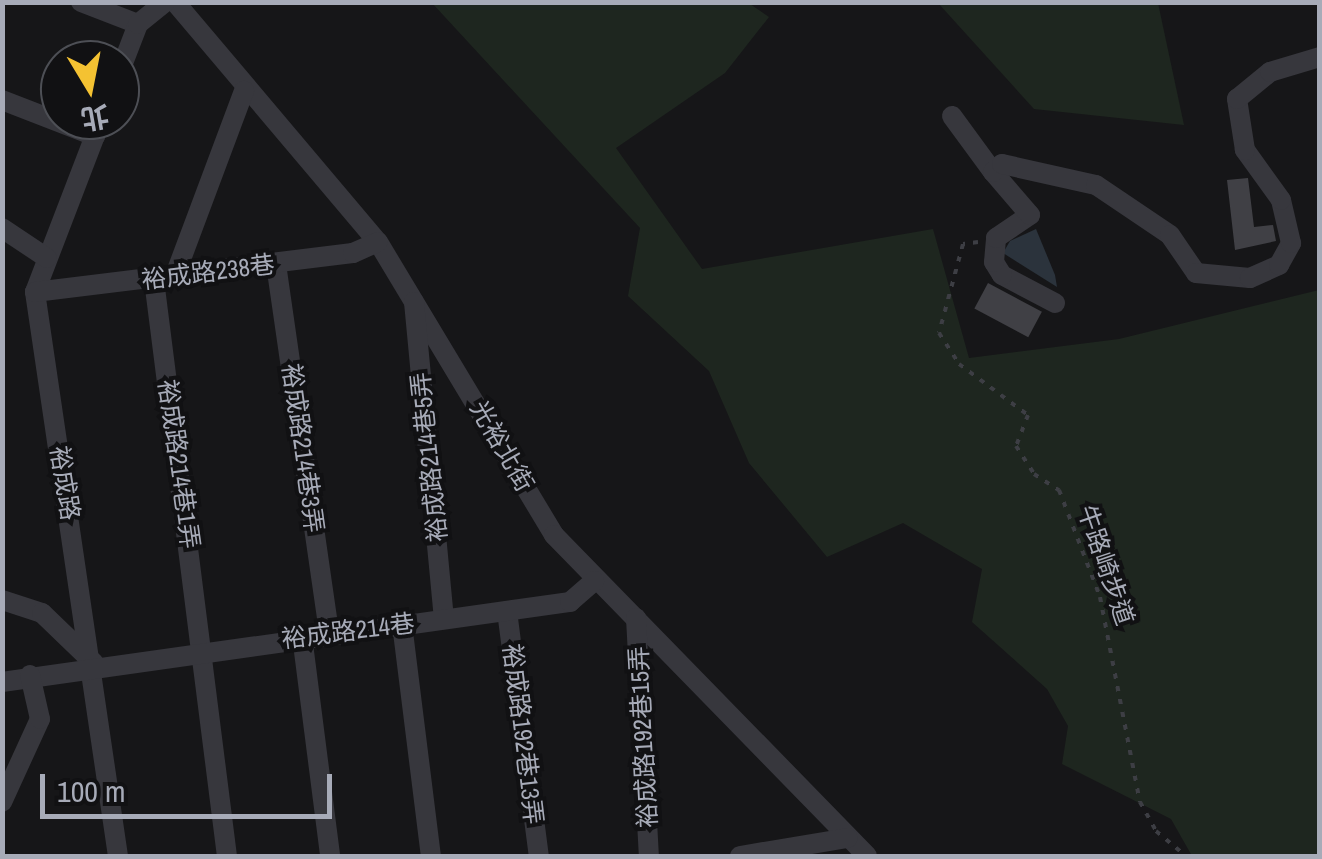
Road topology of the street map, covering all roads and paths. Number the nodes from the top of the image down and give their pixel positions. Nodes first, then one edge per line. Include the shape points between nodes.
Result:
1 (81, 2) edge
2 (165, 2) edge
3 (175, 2) edge
4 (138, 24) junction
5 (132, 40) edge
6 (1320, 57) edge
7 (244, 91) junction
8 (2, 100) edge
9 (40, 111) edge
10 (952, 116) dead end
11 (93, 140) edge
12 (992, 172) junction
13 (2, 228) edge
14 (378, 242) junction
15 (993, 244) junction
16 (47, 258) junction
17 (276, 264) junction
18 (164, 279) junction
19 (35, 292) junction
20 (413, 295) junction
21 (1055, 303) dead end
22 (594, 581) junction
23 (2, 600) edge
24 (507, 610) junction
25 (444, 618) junction
26 (636, 618) junction
27 (402, 624) junction
28 (329, 633) junction
29 (302, 636) junction
30 (205, 649) junction
31 (94, 663) junction
32 (30, 675) junction
33 (2, 682) edge
34 (2, 802) edge
35 (847, 838) junction
36 (118, 856) edge
37 (227, 856) edge
38 (330, 856) edge
39 (432, 856) edge
40 (539, 856) edge
41 (649, 856) edge
42 (749, 856) edge
43 (866, 856) edge
44 (1186, 856) edge

1 - 4 street
2 - 4 street
3 - 7 street, 光裕北街
4 - 5 street
6 - 12 street via 1270,72 1237,99 1244,150 1281,200 1291,244 1279,265 1250,278 1196,273 1170,235 1096,185 1002,164
7 - 14 street, 光裕北街
7 - 18 street
8 - 9 street
10 - 12 street
11 - 16 street, 裕成路
12 - 15 street via 1030,215
13 - 16 street
14 - 17 street, 裕成路238巷
14 - 20 street, 光裕北街
15 - 21 street via 1002,275
15 - 44 path, 牛路崎步道 via 964,244 939,333 959,364 1028,415 1016,446 1034,474 1059,490 1100,596 1116,650 1140,802 1156,831
16 - 19 street, 裕成路
17 - 18 street, 裕成路238巷
17 - 28 street, 裕成路214巷3弄
18 - 19 street, 裕成路238巷
18 - 30 street, 裕成路214巷1弄
19 - 31 street, 裕成路
20 - 22 street, 光裕北街 via 554,535
20 - 25 street, 裕成路214巷5弄
22 - 24 street, 裕成路214巷 via 570,602
22 - 26 street, 光裕北街
23 - 31 street via 42,613
24 - 25 street, 裕成路214巷
24 - 40 street, 裕成路192巷13弄
25 - 27 street, 裕成路214巷
26 - 35 street, 光裕北街
26 - 41 street, 裕成路192巷15弄
27 - 28 street, 裕成路214巷
27 - 39 street
28 - 29 street, 裕成路214巷
29 - 30 street, 裕成路214巷
29 - 38 street
30 - 31 street, 裕成路214巷
30 - 37 street, 裕成路214巷1弄
31 - 32 street, 裕成路214巷
31 - 36 street, 裕成路
32 - 33 street, 裕成路214巷
32 - 34 street via 40,719
35 - 42 street
35 - 43 street, 光裕北街

